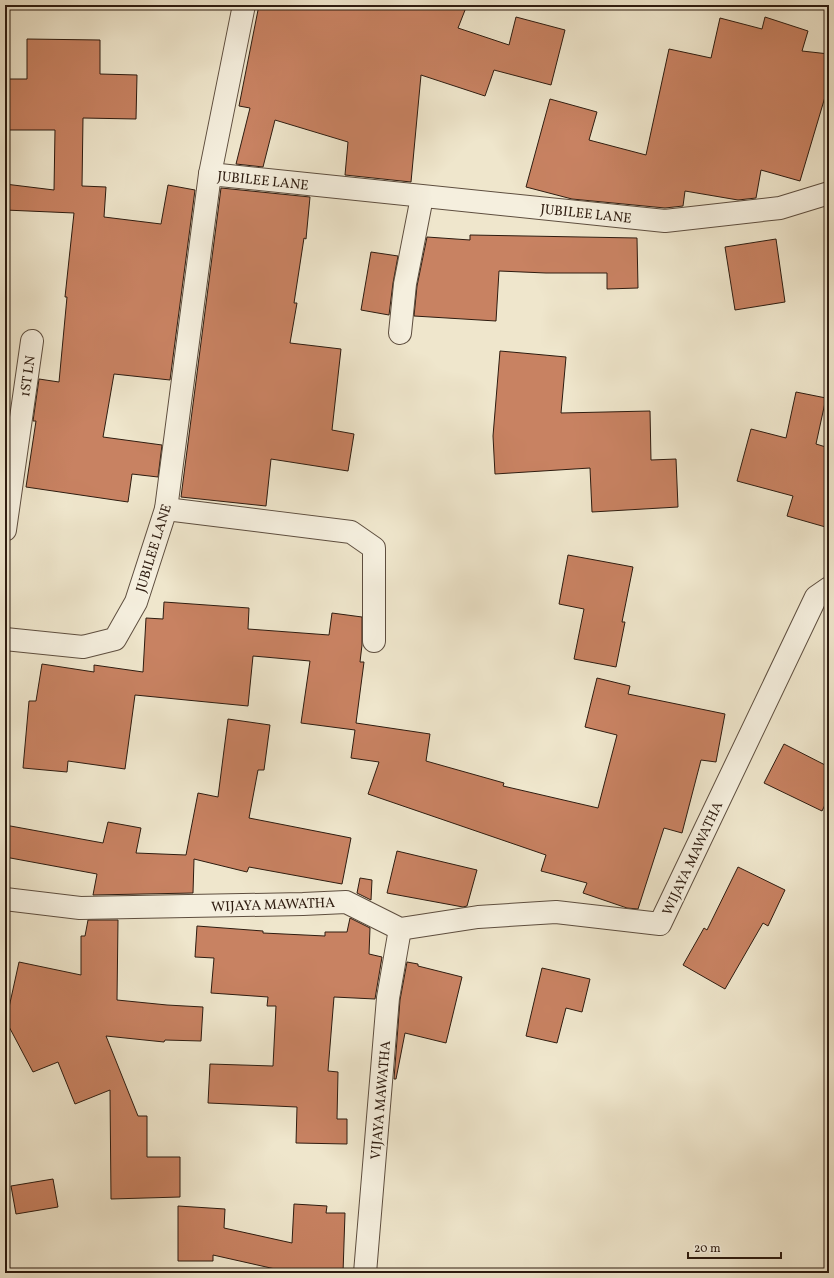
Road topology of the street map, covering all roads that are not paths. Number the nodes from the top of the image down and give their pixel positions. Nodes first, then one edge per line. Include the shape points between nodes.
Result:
1 (244, 5) edge
2 (210, 174) junction
3 (829, 193) edge
4 (422, 197) junction
5 (400, 333) dead end
6 (32, 341) dead end
7 (166, 509) junction
8 (5, 530) edge
9 (829, 588) edge
10 (5, 639) edge
11 (374, 641) dead end
12 (5, 899) edge
13 (400, 929) junction
14 (365, 1273) edge

1 - 2 street
2 - 4 street, JUBILEE LANE
2 - 7 street, JUBILEE LANE
3 - 4 street, JUBILEE LANE via 780,208 665,221
4 - 5 street via 405,284
6 - 8 street, 1ST LN
7 - 10 street, JUBILEE LANE via 136,602 115,639 84,647
7 - 11 street via 351,532 374,548
9 - 13 street, WIJAYA MAWATHA via 816,597 660,924 556,912 478,917
12 - 13 street, WIJAYA MAWATHA via 80,908 346,902
13 - 14 street, VIJAYA MAWATHA via 388,998

